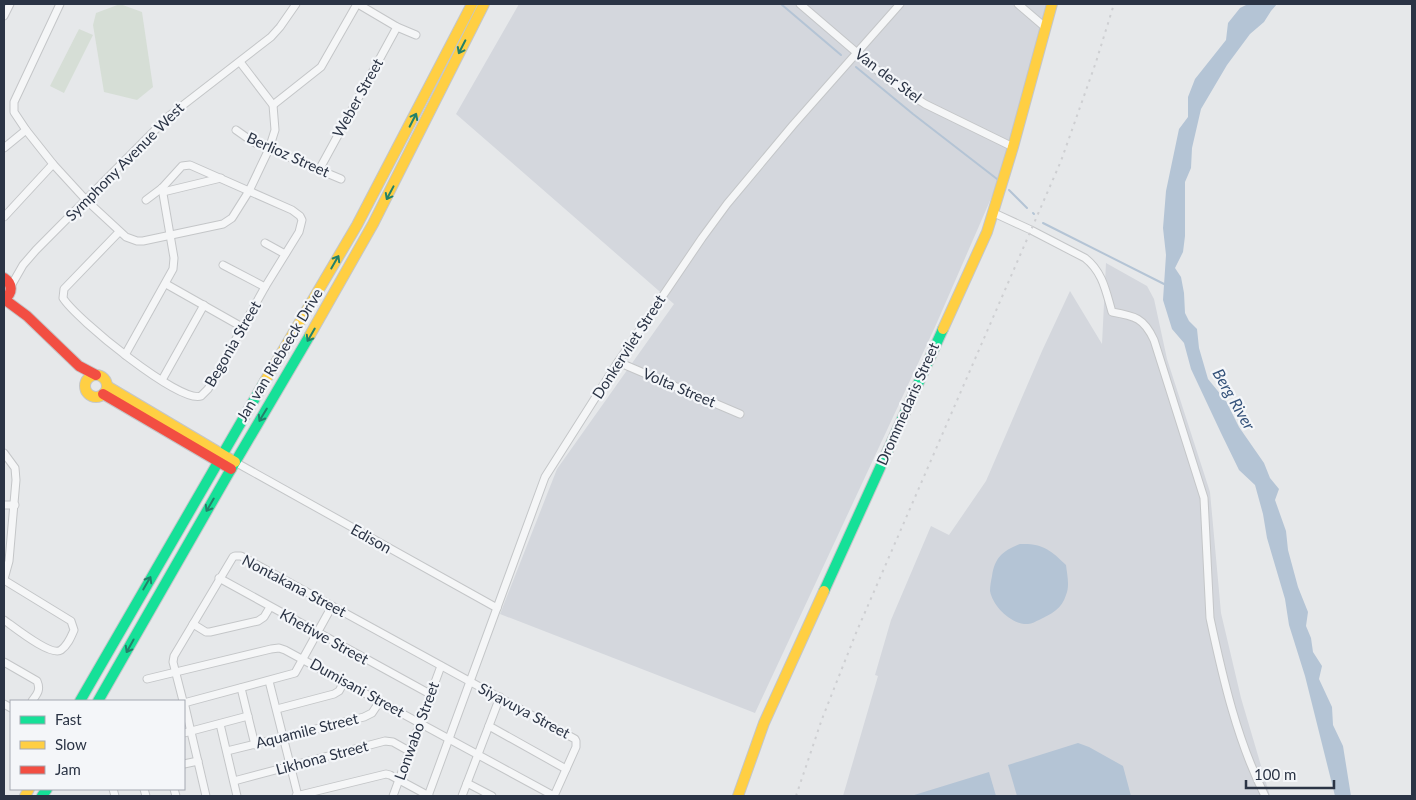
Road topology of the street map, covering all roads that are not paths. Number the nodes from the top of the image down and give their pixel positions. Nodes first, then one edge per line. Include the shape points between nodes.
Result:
1 (10, 4) edge
2 (60, 4) edge
3 (296, 4) edge
4 (358, 4) edge
5 (472, 4) edge
6 (484, 4) edge
7 (800, 4) edge
8 (900, 4) edge
9 (1018, 4) edge
10 (1052, 4) edge
11 (4, 13) edge
12 (397, 27) junction
13 (1046, 28) junction
14 (416, 35) dead end
15 (857, 53) junction
16 (240, 62) junction
17 (273, 105) junction
18 (26, 130) junction
19 (236, 130) dead end
20 (1013, 147) junction
21 (4, 148) edge
22 (269, 148) junction
23 (53, 164) junction
24 (319, 170) junction
25 (221, 178) junction
26 (342, 179) dead end
27 (162, 190) junction
28 (249, 191) junction
29 (86, 200) junction
30 (146, 200) dead end
31 (994, 213) junction
32 (4, 217) edge
33 (119, 232) junction
34 (170, 235) junction
35 (265, 243) dead end
36 (285, 254) junction
37 (223, 265) dead end
38 (166, 284) junction
39 (7, 287) edge
40 (265, 287) junction
41 (204, 306) junction
42 (242, 327) junction
43 (125, 355) junction
44 (618, 362) junction
45 (79, 366) junction
46 (96, 375) junction
47 (162, 380) junction
48 (85, 386) junction
49 (105, 390) junction
50 (740, 414) dead end
51 (4, 454) edge
52 (219, 458) junction
53 (233, 466) junction
54 (4, 505) edge
55 (15, 505) junction
56 (219, 578) junction
57 (4, 580) edge
58 (332, 606) junction
59 (270, 607) junction
60 (497, 608) junction
61 (4, 620) edge
62 (193, 624) junction
63 (318, 634) junction
64 (304, 659) junction
65 (4, 662) edge
66 (441, 666) junction
67 (176, 673) junction
68 (147, 679) dead end
69 (269, 681) junction
70 (344, 682) junction
71 (471, 682) junction
72 (241, 688) junction
73 (430, 694) junction
74 (500, 697) junction
75 (33, 700) edge
76 (81, 700) edge
77 (99, 700) edge
78 (183, 700) edge
79 (380, 701) junction
80 (185, 702) edge
81 (277, 709) junction
82 (185, 712) edge
83 (248, 716) junction
84 (420, 722) junction
85 (220, 724) junction
86 (489, 726) junction
87 (187, 732) edge
88 (284, 738) junction
89 (449, 739) junction
90 (255, 744) junction
91 (227, 751) junction
92 (409, 751) junction
93 (478, 754) junction
94 (198, 761) junction
95 (185, 764) edge
96 (291, 766) junction
97 (566, 769) junction
98 (234, 780) junction
99 (399, 780) junction
100 (468, 783) junction
101 (206, 796) edge
102 (237, 796) edge
103 (297, 796) edge
104 (394, 796) edge
105 (428, 796) edge
106 (462, 796) edge
107 (492, 796) edge
108 (554, 796) edge
109 (738, 796) edge
110 (1265, 796) edge

1 - 11 street
2 - 18 street via 14,102 14,112
3 - 16 street, Symphony Avenue West via 271,37
4 - 12 street
4 - 17 street via 321,66
52 -> 5 main road, Jan van Riebeeck Drive via 357,225
6 -> 53 main road, Jan van Riebeeck Drive via 373,224
7 - 15 street, Van der Stel
8 - 15 street, Donkervilet Street
9 - 13 street
10 - 13 main road, Drommedaris Street
12 - 14 street
12 - 24 street, Weber Street
13 - 20 main road, Drommedaris Street
15 - 20 street, Van der Stel via 907,94
15 - 44 street, Donkervilet Street via 727,204
16 - 17 street
16 - 29 street, Symphony Avenue West via 169,116
17 - 22 street via 275,130
18 - 21 street
18 - 23 street
19 - 22 street, Berlioz Street
20 - 31 main road, Drommedaris Street
22 - 24 street, Berlioz Street
22 - 28 street
23 - 29 street
23 - 32 street
24 - 26 street, Berlioz Street
25 - 27 street
25 - 27 street via 185,165
25 - 28 street
27 - 30 street
27 - 34 street
28 - 34 street via 228,222
28 - 36 street, Begonia Street via 300,216 301,227
29 - 33 street
29 - 39 street, Symphony Avenue West via 23,265
31 - 109 main road, Drommedaris Street via 764,723
31 - 110 street via 1086,258 1103,280 1112,312 1138,319 1145,324 1154,340 1204,498 1213,633 1245,754
33 - 34 street via 137,241
33 - 43 street, Begonia Street via 71,281 62,295 81,319
34 - 38 street via 174,265
35 - 36 street
36 - 40 street, Begonia Street
37 - 40 street
38 - 41 street
38 - 43 street
39 - 45 main road via 28,316
40 - 42 street, Begonia Street
41 - 42 street
41 - 47 street
42 - 47 street, Begonia Street via 201,396 191,397
43 - 47 street, Begonia Street
44 - 50 street, Volta Street
44 - 60 street, Donkervilet Street via 545,477
45 - 46 main road
45 - 48 main road
46 - 48 main road via 88,378
46 - 49 main road via 104,378
48 - 49 main road via 92,396 100,396
49 - 52 main road
51 - 55 street via 13,464 16,474
52 - 53 main road
76 -> 52 main road, Jan van Riebeeck Drive
53 - 60 street, Edison via 245,468
53 -> 77 main road, Jan van Riebeeck Drive
54 - 55 street
55 - 57 street
56 - 58 street, Nontakana Street via 232,557 241,556
56 - 59 street, Khetiwe Street
56 - 62 street, Nontakana Street
57 - 61 street via 71,621 74,630 61,651 55,652
58 - 63 street
58 - 66 street, Nontakana Street
59 - 62 street via 261,620 239,626 206,632
59 - 63 street, Khetiwe Street
60 - 71 street, Donkervilet Street
62 - 67 street, Nontakana Street via 174,656
63 - 64 street
63 - 73 street, Khetiwe Street
64 - 67 street, Dumisani Street via 279,648
64 - 69 street via 295,673
64 - 70 street, Dumisani Street
65 - 75 street via 37,681 39,690
66 - 71 street, Nontakana Street
66 - 73 street, Lonwabo Street
67 - 68 street, Dumisani Street
67 - 78 street, Nontakana Street
69 - 72 street
69 - 81 street
70 - 79 street, Dumisani Street
70 - 81 street via 334,694
71 - 74 street, Siyavuya Street
71 - 89 street, Donkervilet Street
72 - 80 street
72 - 83 street
73 - 84 street, Lonwabo Street
74 - 86 street
74 - 97 street, Siyavuya Street via 575,739 576,747
79 - 84 street, Dumisani Street
79 - 88 street, Aquamile Street via 368,715
81 - 88 street
82 - 87 street, Nontakana Street
83 - 85 street
83 - 90 street
84 - 89 street, Dumisani Street
84 - 92 street, Lonwabo Street
85 - 87 street
85 - 91 street
86 - 93 street
86 - 97 street
87 - 94 street, Nontakana Street
88 - 90 street, Aquamile Street
88 - 96 street
89 - 93 street, Dumisani Street
89 - 105 street, Donkervilet Street
90 - 91 street, Aquamile Street
91 - 98 street
92 - 96 street, Likhona Street via 385,741
92 - 99 street, Lonwabo Street
93 - 100 street
93 - 108 street, Dumisani Street
94 - 95 street
94 - 101 street, Nontakana Street
96 - 98 street, Likhona Street
96 - 103 street
97 - 108 street, Siyavuya Street
98 - 102 street
99 - 103 street via 382,774
99 - 104 street, Lonwabo Street
99 - 105 street
100 - 106 street
100 - 107 street

